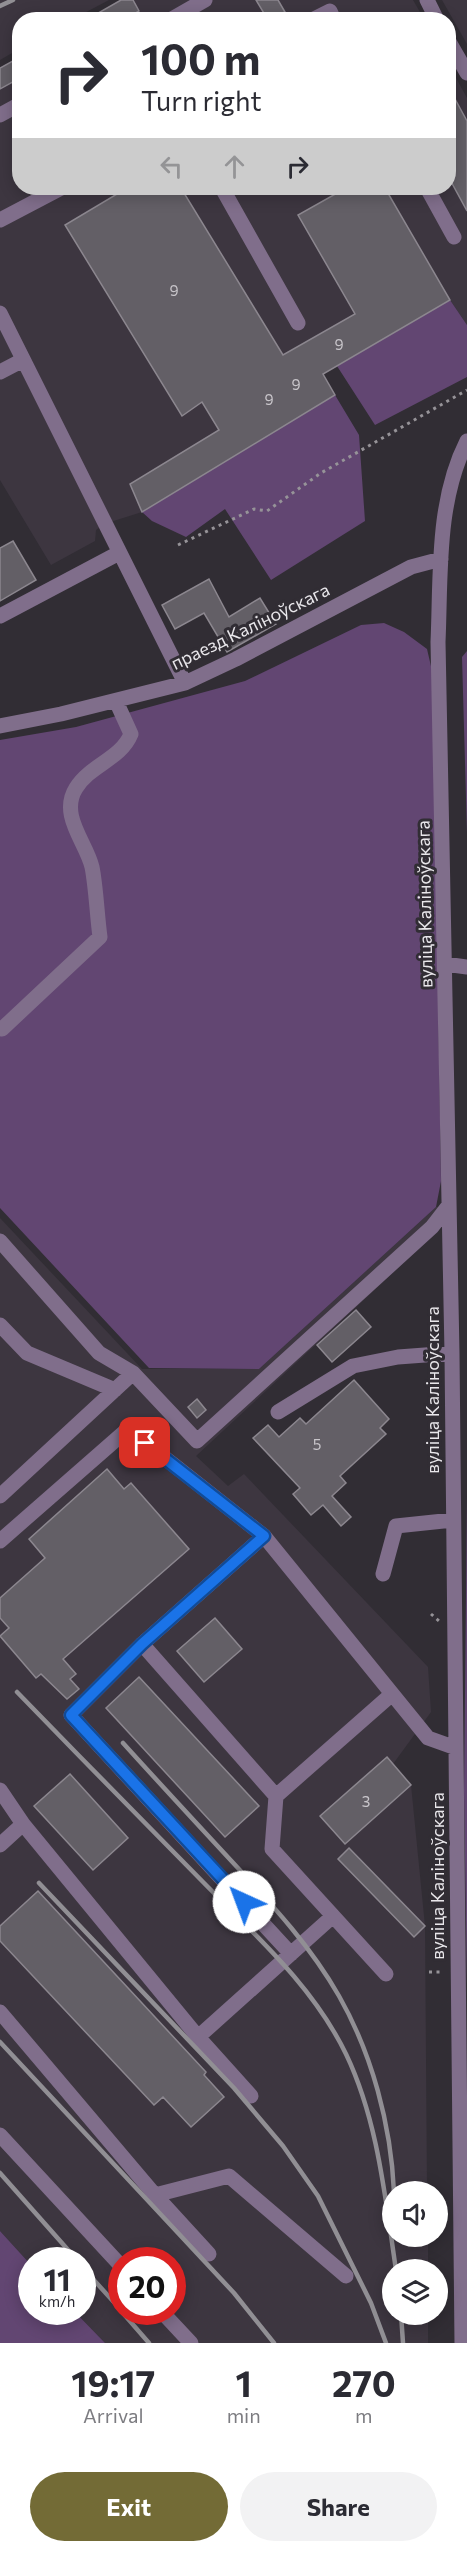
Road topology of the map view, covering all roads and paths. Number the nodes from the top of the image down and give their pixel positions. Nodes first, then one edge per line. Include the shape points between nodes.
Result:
1 (205, 0) edge
2 (187, 12) edge
3 (456, 54) edge
4 (467, 73) edge
5 (48, 195) edge
6 (226, 195) edge
7 (431, 195) edge
8 (0, 220) edge
9 (454, 237) dead end
10 (0, 313) edge
11 (298, 322) dead end
12 (23, 360) junction
13 (0, 372) edge
14 (467, 390) edge
15 (467, 441) edge
16 (462, 470) edge
17 (178, 545) dead end
18 (119, 552) junction
19 (441, 559) junction
20 (0, 616) edge
21 (185, 683) junction
22 (116, 701) junction
23 (0, 726) edge
24 (445, 964) junction
25 (467, 967) edge
26 (2, 1029) dead end
27 (449, 1205) junction
28 (0, 1241) edge
29 (0, 1324) edge
30 (452, 1353) junction
31 (133, 1373) junction
32 (115, 1390) junction
33 (278, 1412) dead end
34 (459, 1466) edge
35 (0, 1496) edge
36 (453, 1520) junction
37 (264, 1536) junction
38 (0, 1541) edge
39 (383, 1574) dead end
40 (142, 1644) junction
41 (392, 1694) junction
42 (456, 1748) junction
43 (0, 1790) edge
44 (276, 1796) junction
45 (22, 1824) junction
46 (0, 1845) edge
47 (333, 1916) junction
48 (291, 1954) junction
49 (386, 1974) dead end
50 (0, 2012) edge
51 (198, 2037) junction
52 (251, 2096) dead end
53 (0, 2136) edge
54 (155, 2194) junction
55 (108, 2252) edge
56 (209, 2254) dead end
57 (346, 2276) dead end
58 (174, 2325) edge
59 (191, 2343) edge
60 (462, 2343) edge

1 - 2 street
3 - 4 street
5 - 8 street
6 - 11 street
7 - 9 street
10 - 12 street
12 - 13 street
12 - 18 street
14 - 17 path via 321,473 267,511 254,509
15 - 16 street, вуліца Каліноўскага
16 - 19 street, вуліца Каліноўскага via 447,500
18 - 20 street
18 - 21 street
19 - 21 street, праезд Каліноўскага via 411,567
19 - 24 street, вуліца Каліноўскага via 438,642
21 - 22 street, праезд Каліноўскага
22 - 23 street, праезд Каліноўскага
22 - 26 street via 131,734 127,745 86,775 70,804 73,823 92,867 100,937
24 - 25 street
24 - 27 street, вуліца Каліноўскага
27 - 30 street, вуліца Каліноўскага
27 - 31 street via 432,1227 197,1441
28 - 31 street via 99,1353
29 - 32 street via 27,1353
30 - 33 street via 353,1366
30 - 34 street, вуліца Каліноўскага
31 - 32 street
32 - 35 street
34 - 36 street, вуліца Каліноўскага
36 - 39 street via 396,1526
36 - 42 street, вуліца Каліноўскага
37 - 38 street via 128,1429
37 - 40 street
37 - 41 street
40 - 44 street
40 - 48 street via 71,1715
41 - 42 street via 428,1738
41 - 44 street
42 - 60 street, вуліца Каліноўскага
43 - 45 street
44 - 47 street via 272,1849
45 - 46 street
45 - 51 street
47 - 48 street
47 - 49 street
48 - 51 street
50 - 54 street
51 - 52 street
53 - 55 street
54 - 56 street
54 - 57 street via 229,2176
58 - 59 street

